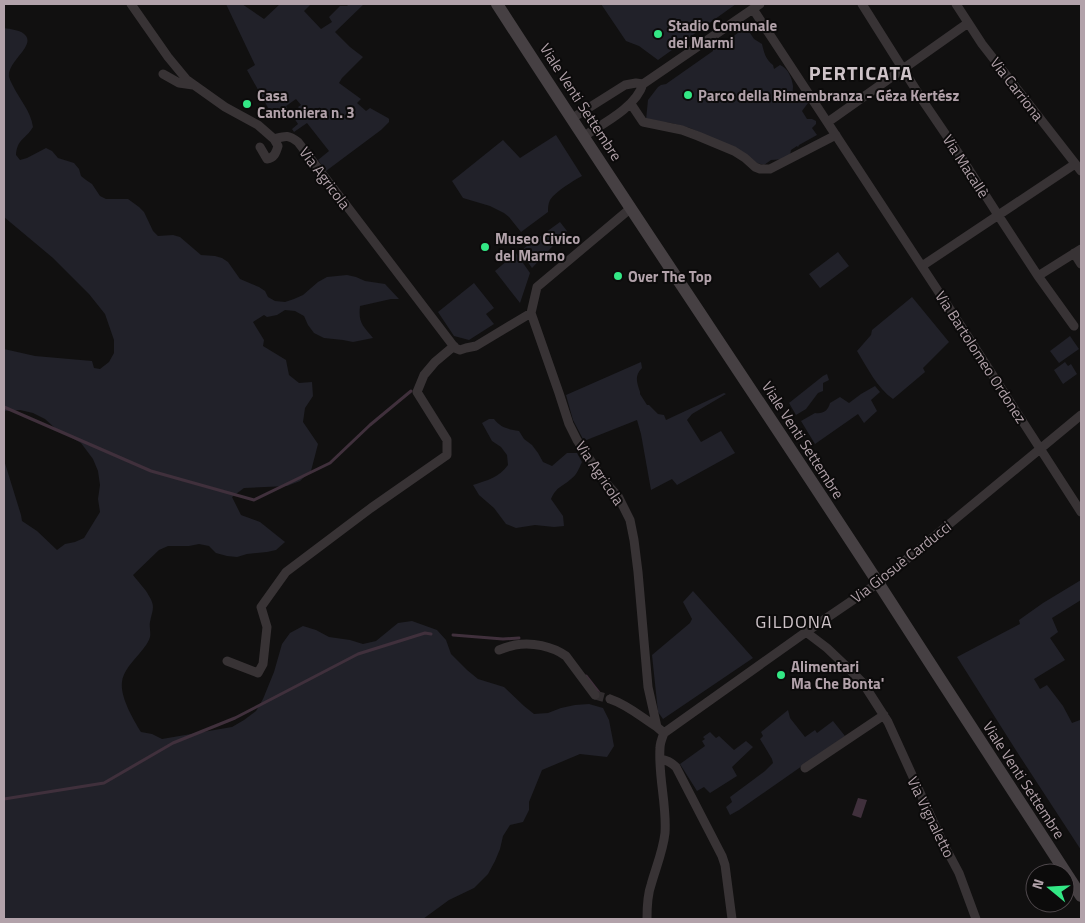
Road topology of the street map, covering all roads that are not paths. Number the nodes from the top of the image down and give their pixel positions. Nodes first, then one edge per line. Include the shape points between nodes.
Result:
1 (131, 4) edge
2 (497, 4) edge
3 (862, 4) edge
4 (956, 4) edge
5 (757, 6) edge
6 (968, 23) junction
7 (903, 69) junction
8 (163, 74) dead end
9 (643, 84) junction
10 (197, 87) junction
11 (631, 104) junction
12 (571, 119) junction
13 (828, 122) junction
14 (836, 134) junction
15 (584, 136) junction
16 (274, 138) junction
17 (260, 147) dead end
18 (1078, 167) edge
19 (631, 208) junction
20 (998, 215) junction
21 (1078, 251) edge
22 (1081, 264) edge
23 (922, 266) junction
24 (1038, 276) junction
25 (530, 314) junction
26 (1074, 326) dead end
27 (454, 346) junction
28 (1081, 415) edge
29 (1040, 448) junction
30 (1081, 512) edge
31 (878, 583) junction
32 (806, 632) junction
33 (499, 650) dead end
34 (227, 661) dead end
35 (595, 695) tunnel mouth
36 (610, 699) tunnel mouth
37 (884, 715) junction
38 (656, 727) junction
39 (664, 733) junction
40 (660, 759) junction
41 (805, 768) dead end
42 (1081, 896) edge
43 (646, 918) edge
44 (732, 919) edge
45 (976, 919) edge

1 - 10 street, Via Agricola via 168,58
2 - 12 main road, Viale Venti Settembre
3 - 7 street, Via Macallè
4 - 6 street, Via Carriona
5 - 9 street
5 - 13 street, Via Bartolomeo Ordonez
6 - 7 street
6 - 18 street, Via Carriona
7 - 13 street
7 - 20 street, Via Macallè
8 - 10 street via 179,83
9 - 11 street
9 - 12 street via 625,85
10 - 16 street, Via Agricola
11 - 14 street via 643,122 698,136 734,152 760,169 770,169
11 - 15 street
12 - 15 main road, Viale Venti Settembre
13 - 14 street, Via Bartolomeo Ordonez
14 - 23 street, Via Bartolomeo Ordonez
15 - 19 main road, Viale Venti Settembre
16 - 17 street via 278,146 270,159
16 - 27 street, Via Agricola via 287,136 298,142
18 - 20 street
19 - 25 street via 537,287
19 - 31 main road, Viale Venti Settembre
20 - 23 street
20 - 24 street, Via Macallè
21 - 22 street
21 - 24 street
23 - 29 street, Via Bartolomeo Ordonez
24 - 26 street, Via Macallè
25 - 27 street via 476,346 460,350
25 - 38 street, Via Agricola via 568,424 604,481 618,496 630,520 648,687
27 - 34 street via 424,375 417,392 447,440 447,455 286,572 261,607 267,627 263,664 258,673
28 - 29 street, Via Giosuè Carducci
29 - 30 street, Via Bartolomeo Ordonez
29 - 31 street, Via Giosuè Carducci
31 - 32 street, Via Giosuè Carducci
31 - 42 main road, Viale Venti Settembre
32 - 37 street, Via Vignaletto via 863,683
32 - 39 street, Via Giosuè Carducci
33 - 35 street via 528,644 560,652
36 - 38 street via 628,707
37 - 41 street
37 - 45 street, Via Vignaletto via 959,874
38 - 39 street
39 - 40 street
40 - 43 street via 665,823
40 - 44 street via 676,767 722,856

